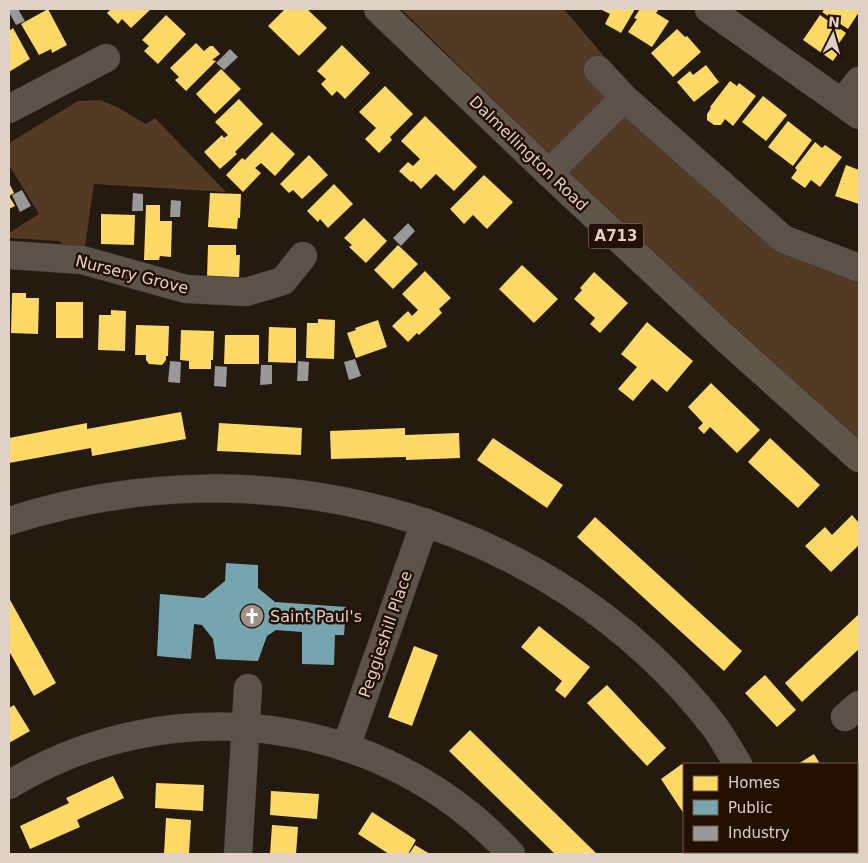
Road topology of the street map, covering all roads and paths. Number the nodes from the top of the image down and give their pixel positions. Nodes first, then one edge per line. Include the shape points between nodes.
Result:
1 (378, 9) edge
2 (709, 9) edge
3 (106, 58) dead end
4 (598, 70) dead end
5 (859, 81) edge
6 (624, 98) junction
7 (9, 109) edge
8 (851, 109) edge
9 (549, 173) junction
10 (9, 255) edge
11 (302, 256) dead end
12 (859, 268) edge
13 (859, 458) edge
14 (9, 521) edge
15 (425, 522) junction
16 (248, 688) dead end
17 (246, 726) junction
18 (346, 747) junction
19 (737, 763) edge
20 (9, 785) edge
21 (238, 854) edge
22 (511, 854) edge

1 - 9 main road, Dalmellington Road / A713
2 - 8 street
3 - 7 street
4 - 6 street
5 - 8 street
6 - 9 street
6 - 12 street via 783,239
9 - 13 main road, Dalmellington Road / A713
10 - 11 street, Nursery Grove via 82,260 186,290 246,292 283,281
14 - 15 street via 124,494 211,488 298,493
15 - 18 street, Peggieshill Place
15 - 19 street via 502,553 593,609 633,641 687,694 715,727
16 - 17 street
17 - 18 street via 311,737
17 - 20 street via 167,729 131,736 73,754
17 - 21 street
18 - 22 street via 376,758 434,790 460,808

